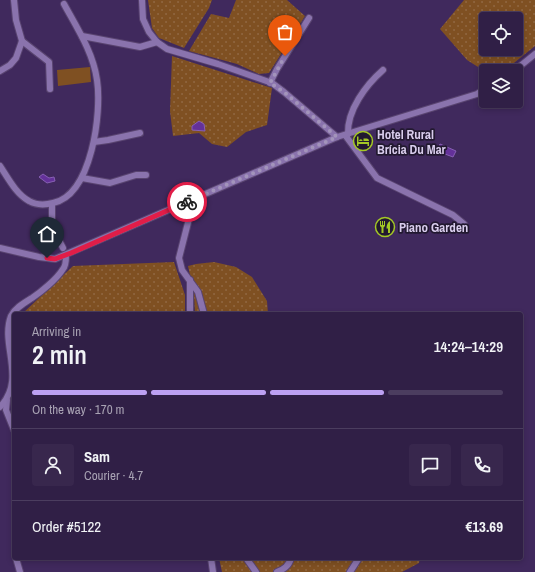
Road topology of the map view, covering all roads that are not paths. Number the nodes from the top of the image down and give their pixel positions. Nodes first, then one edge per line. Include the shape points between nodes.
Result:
1 (14, 0) edge
2 (142, 0) edge
3 (64, 4) dead end
4 (309, 18) dead end
5 (82, 36) junction
6 (22, 41) junction
7 (157, 42) junction
8 (535, 54) edge
9 (523, 64) edge
10 (383, 70) dead end
11 (0, 71) edge
12 (270, 83) junction
13 (50, 89) dead end
14 (479, 93) edge
15 (140, 133) dead end
16 (346, 134) junction
17 (337, 137) junction
18 (94, 142) junction
19 (0, 166) edge
20 (146, 175) dead end
21 (82, 178) junction
22 (194, 199) junction
23 (52, 204) junction
24 (464, 224) dead end
25 (0, 248) edge
26 (63, 248) dead end
27 (66, 254) junction
28 (190, 280) junction
29 (14, 312) edge
30 (190, 312) edge
31 (203, 312) edge
32 (12, 315) edge
33 (12, 373) edge
34 (12, 373) edge
35 (12, 386) edge
36 (12, 386) edge
37 (7, 400) junction
38 (0, 407) edge
39 (12, 425) edge
40 (17, 560) edge
41 (211, 560) edge
42 (247, 560) edge
43 (290, 560) edge
44 (358, 560) edge
45 (20, 572) edge
46 (213, 572) edge
47 (256, 572) edge
48 (277, 572) edge
49 (350, 572) edge

1 - 6 street
2 - 7 street via 142,19 148,32
3 - 5 street
4 - 12 street
5 - 7 street via 140,47
5 - 18 street via 94,64 97,80
6 - 11 street via 16,58
6 - 13 street via 49,62
7 - 12 street via 167,49
8 - 9 street
10 - 16 street via 370,82 354,108
12 - 17 street
14 - 16 street
15 - 18 street
16 - 17 street
16 - 24 street via 377,178 453,215
17 - 22 street
18 - 21 street
19 - 23 street via 20,194 30,202
20 - 21 street via 136,175 110,183
21 - 23 street via 67,196
22 - 27 street
22 - 28 street via 179,258 182,270
23 - 26 street via 52,227
25 - 27 street via 55,259
27 - 29 street via 64,268
28 - 30 street
28 - 31 street via 198,292
32 - 34 street via 8,325
33 - 36 street
35 - 37 street
37 - 38 street
37 - 39 street via 6,410
40 - 45 street
41 - 46 street
42 - 47 street
43 - 48 street via 284,569
44 - 49 street

